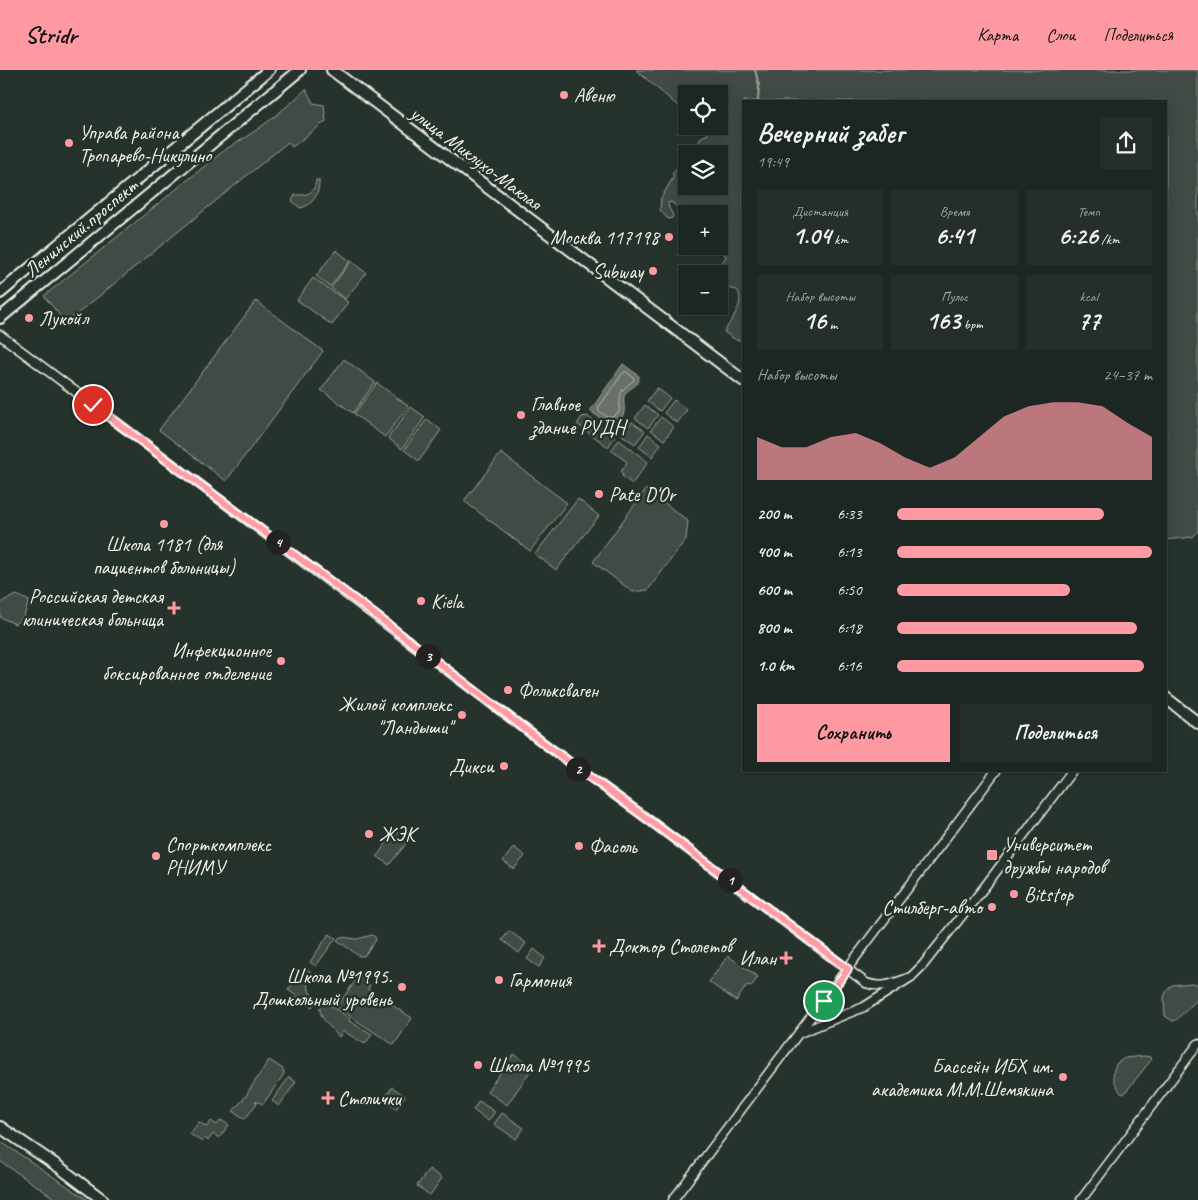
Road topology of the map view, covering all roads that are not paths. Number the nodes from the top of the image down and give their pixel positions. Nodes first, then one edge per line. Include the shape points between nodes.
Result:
1 (269, 70) edge
2 (300, 70) edge
3 (332, 70) edge
4 (0, 293) edge
5 (0, 318) edge
6 (0, 336) edge
7 (742, 379) edge
8 (1167, 699) edge
9 (1198, 723) edge
10 (995, 772) edge
11 (1071, 772) edge
12 (848, 969) junction
13 (910, 977) junction
14 (800, 1033) junction
15 (1198, 1044) edge
16 (0, 1127) edge
17 (104, 1200) edge
18 (673, 1200) edge
19 (1081, 1200) edge

1 - 4 main road, Ленинский проспект
2 - 5 main road, Ленинский проспект
3 - 7 main road, улица Миклухо-Маклая
6 - 12 street
8 - 9 main road
10 - 12 street
11 - 13 street via 986,885
12 - 13 street via 875,986
12 - 14 street
13 - 14 street via 864,1007
14 - 18 street
15 - 19 street
16 - 17 main road

